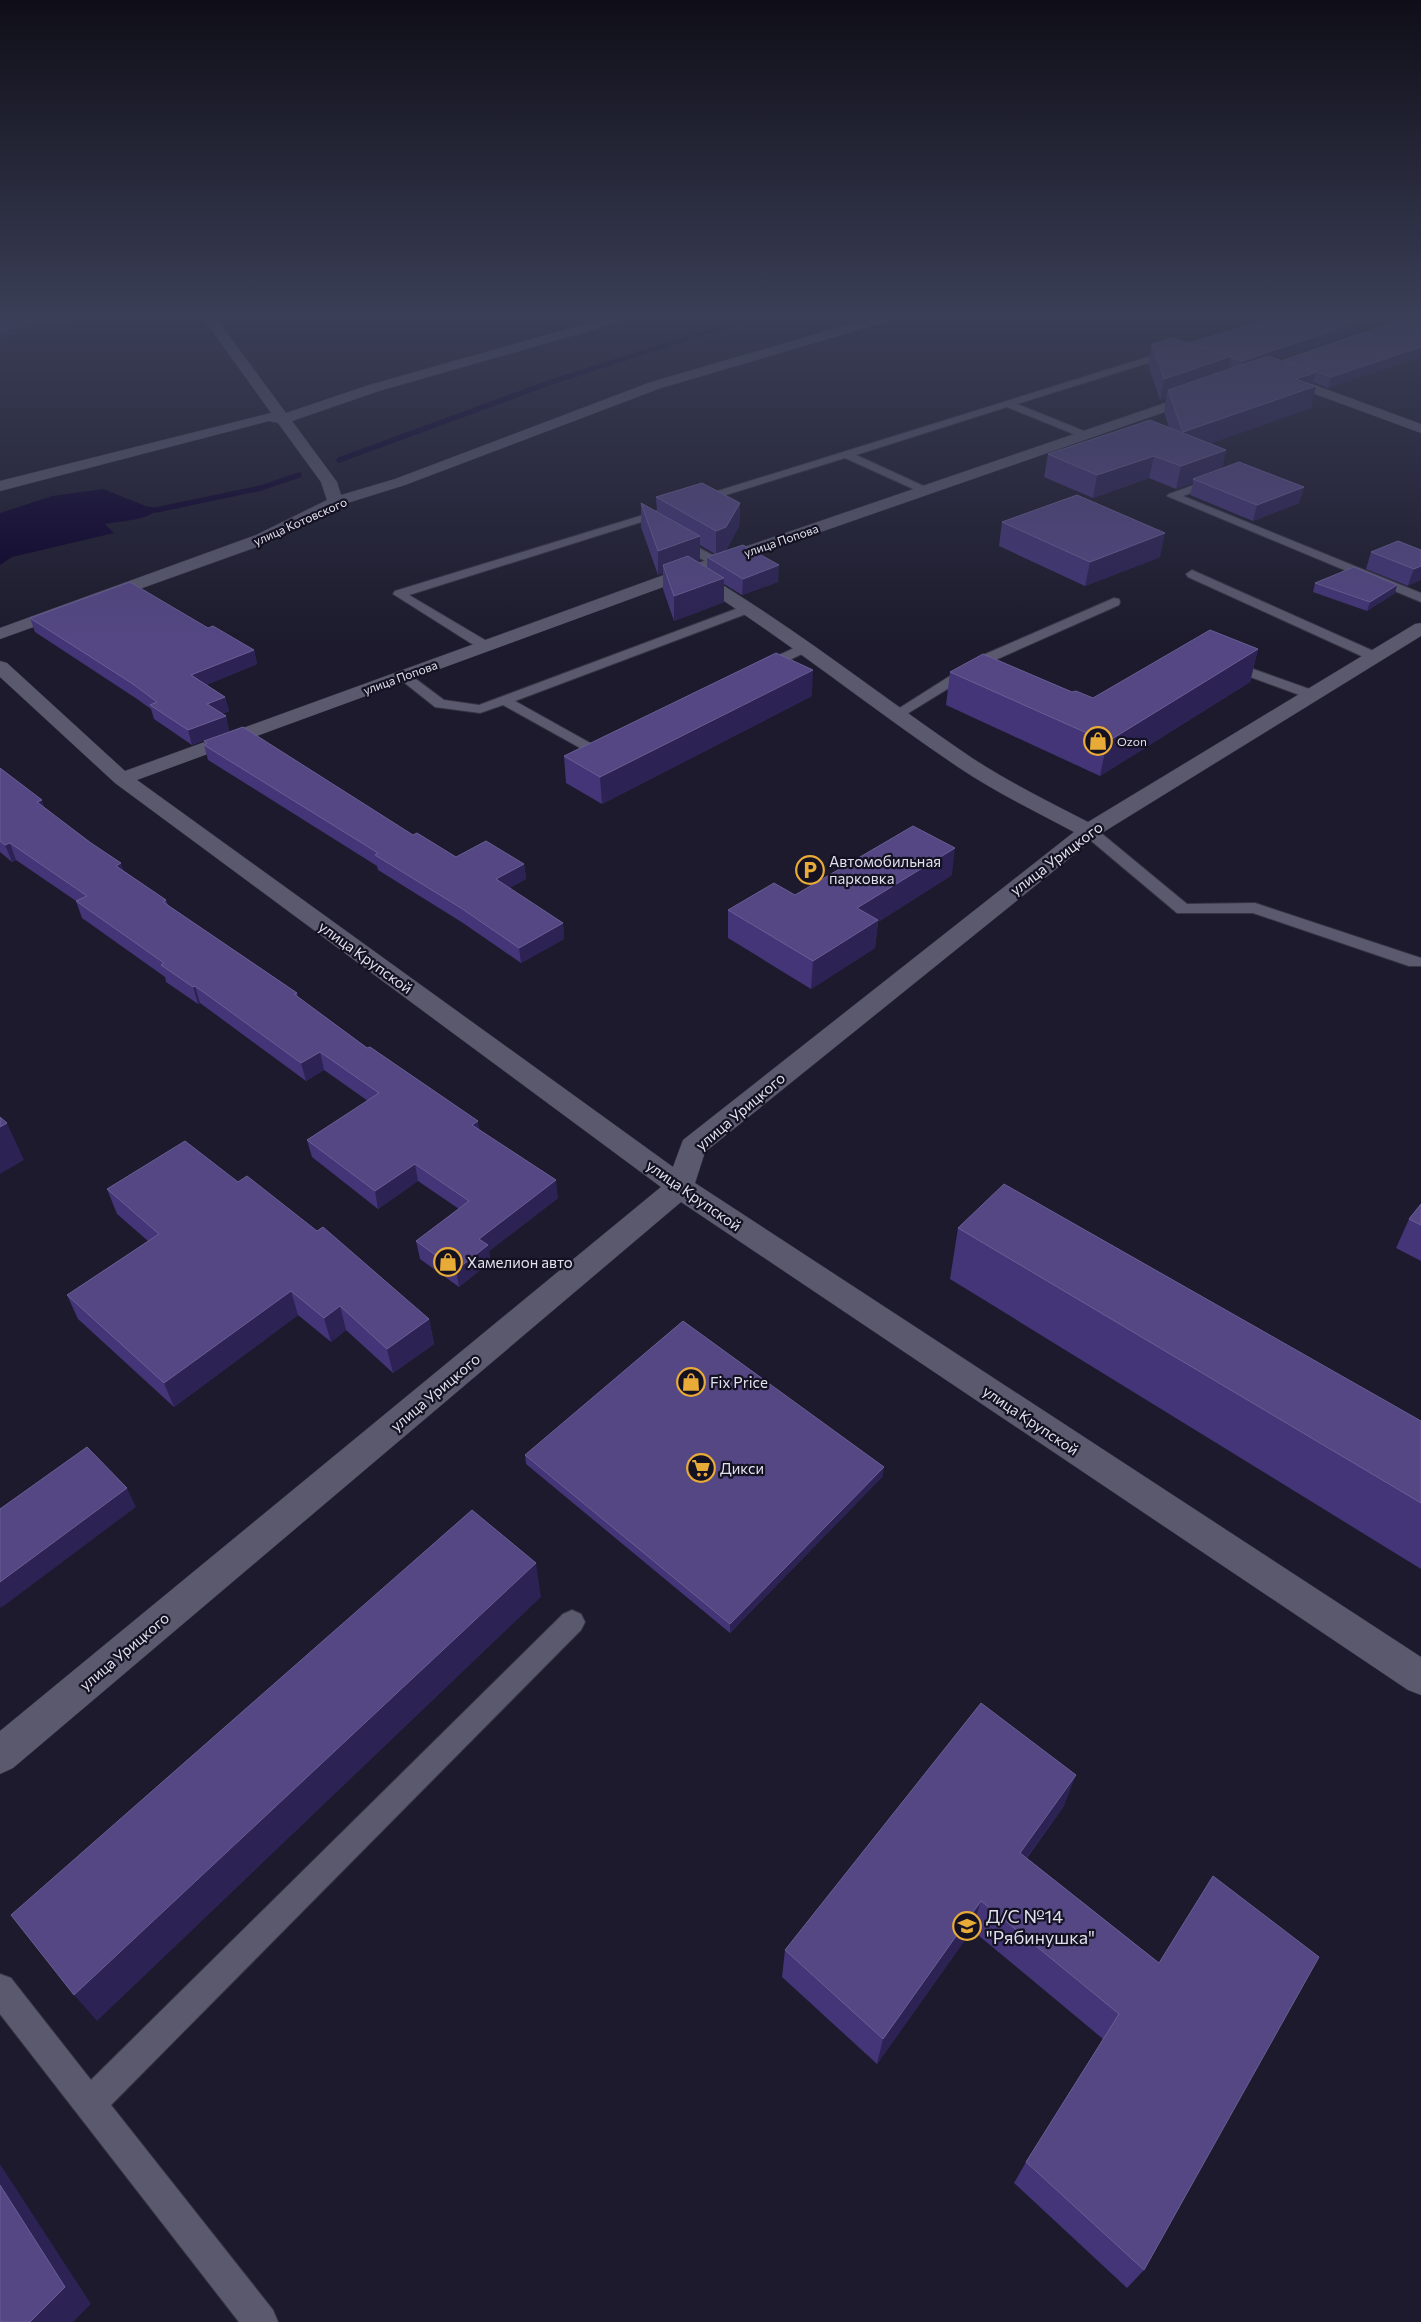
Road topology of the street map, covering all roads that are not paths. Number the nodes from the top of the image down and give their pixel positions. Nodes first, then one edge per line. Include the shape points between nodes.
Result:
1 (235, 426) edge
2 (289, 426) edge
3 (545, 426) edge
4 (933, 426) edge
5 (1064, 426) edge
6 (1110, 426) edge
7 (1085, 435) junction
8 (846, 454) junction
9 (1230, 474) edge
10 (0, 486) edge
11 (924, 490) junction
12 (335, 502) junction
13 (641, 519) junction
14 (716, 562) junction
15 (689, 572) junction
16 (1192, 574) dead end
17 (1421, 598) edge
18 (1114, 602) dead end
19 (749, 608) junction
20 (1421, 628) edge
21 (0, 634) edge
22 (486, 646) junction
23 (803, 648) junction
24 (1373, 656) junction
25 (1215, 660) edge
26 (0, 668) edge
27 (962, 673) junction
28 (750, 674) edge
29 (403, 676) junction
30 (980, 681) edge
31 (1310, 694) junction
32 (504, 700) junction
33 (897, 714) junction
34 (627, 733) edge
35 (122, 779) junction
36 (1089, 830) junction
37 (1415, 962) dead end
38 (680, 1187) junction
39 (572, 1622) dead end
40 (1421, 1678) edge
41 (0, 1755) edge
42 (0, 1989) edge
43 (90, 2104) junction
44 (261, 2322) edge

1 - 10 street
2 - 12 street via 329,482
3 - 12 street, улица Котовского via 400,482
4 - 8 lane
5 - 7 lane
6 - 7 street, улица Попова
7 - 11 street, улица Попова
8 - 11 lane
8 - 13 lane
9 - 17 lane via 1173,496
11 - 14 street, улица Попова
12 - 21 street, улица Котовского via 262,539
13 - 14 lane
13 - 22 lane via 399,594
14 - 15 street, улица Попова
15 - 19 street
15 - 22 street, улица Попова
16 - 24 lane
18 - 27 lane via 988,658
19 - 23 street
19 - 32 lane
20 - 24 street, улица Урицкого
22 - 29 street, улица Попова
23 - 28 lane
23 - 33 street
24 - 31 street, улица Урицкого
25 - 31 lane
26 - 35 street, улица Крупской
27 - 30 lane
27 - 33 lane
29 - 32 lane via 440,704 480,709
29 - 35 street, улица Попова
31 - 36 street, улица Урицкого
32 - 34 lane via 591,750
33 - 36 street via 966,763
35 - 38 street, улица Крупской
36 - 37 lane via 1183,909 1255,908
36 - 38 street, улица Урицкого via 693,1147
38 - 40 street, улица Крупской
38 - 41 street, улица Урицкого
39 - 43 lane
42 - 43 lane
43 - 44 lane

